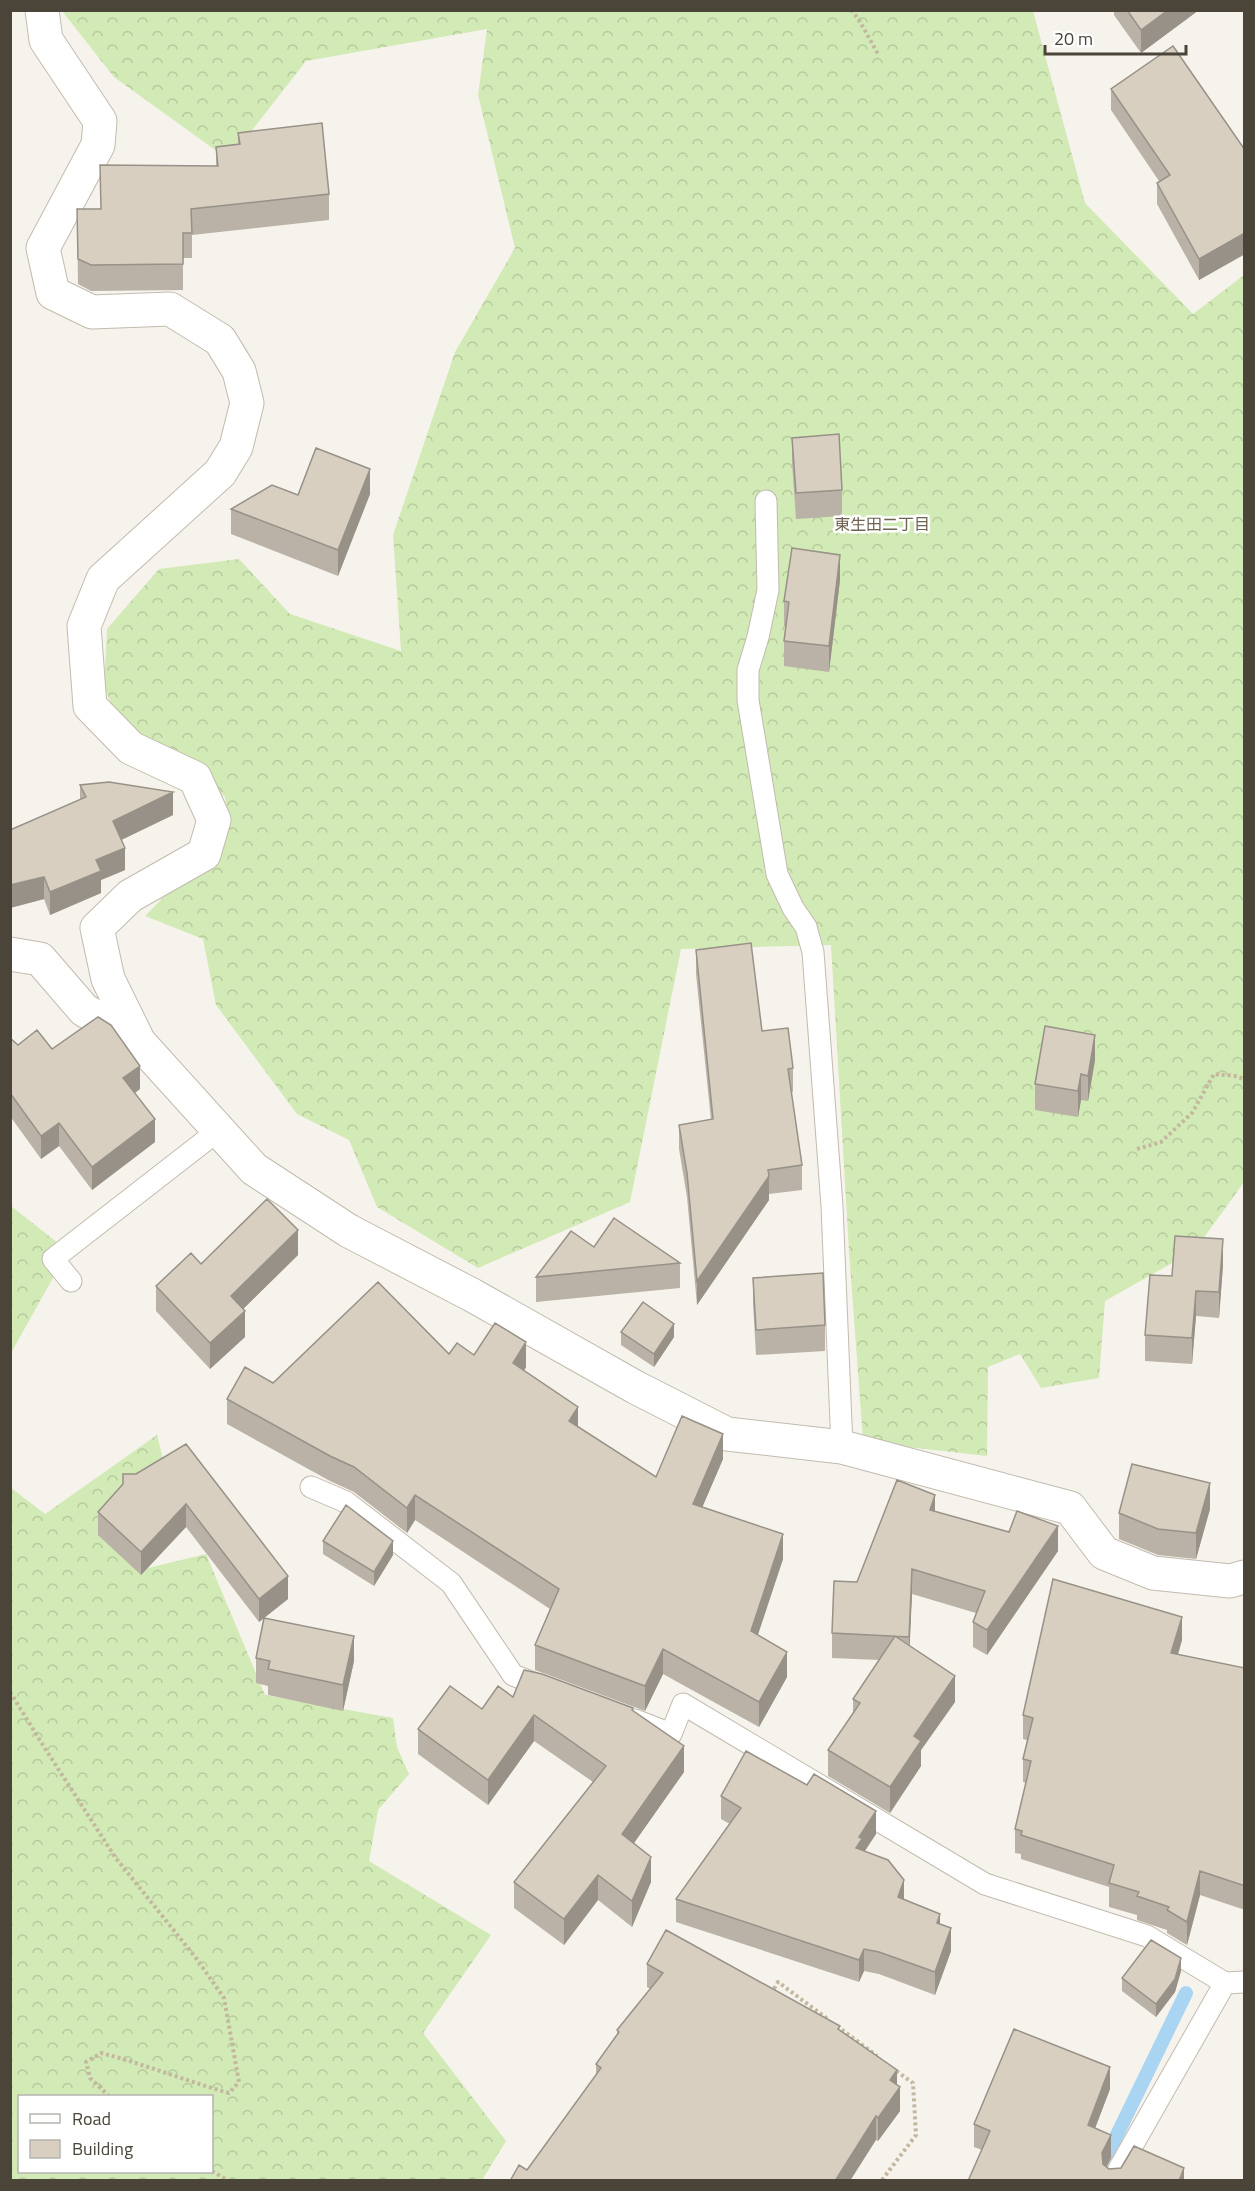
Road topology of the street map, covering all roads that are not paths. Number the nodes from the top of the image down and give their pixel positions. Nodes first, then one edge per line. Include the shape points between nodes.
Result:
1 (42, 10) edge
2 (766, 501) dead end
3 (10, 954) edge
4 (139, 1042) junction
5 (219, 1130) junction
6 (71, 1281) dead end
7 (842, 1447) junction
8 (311, 1487) dead end
9 (1245, 1577) edge
10 (565, 1695) edge
11 (618, 1714) edge
12 (1235, 1982) edge
13 (1114, 2181) edge

1 - 4 street via 46,40 100,121 98,146 42,248 53,293 92,312 170,309 220,340 239,371 247,403 236,447 220,473 103,579 84,626 90,706 131,748 195,778 214,820 204,855 130,896 97,928 108,979
2 - 7 lane via 768,590 748,670 748,700 777,874 806,927 813,952 832,1206
3 - 4 street via 40,959 84,1010
4 - 5 street
5 - 6 lane via 53,1259
5 - 7 street via 254,1169 349,1230 656,1398 727,1434
7 - 9 street via 1070,1508 1104,1553 1153,1573 1230,1581
8 - 10 lane via 346,1502 451,1583 513,1675
11 - 12 lane via 670,1734 684,1704 986,1884 1147,1936
12 - 13 lane

